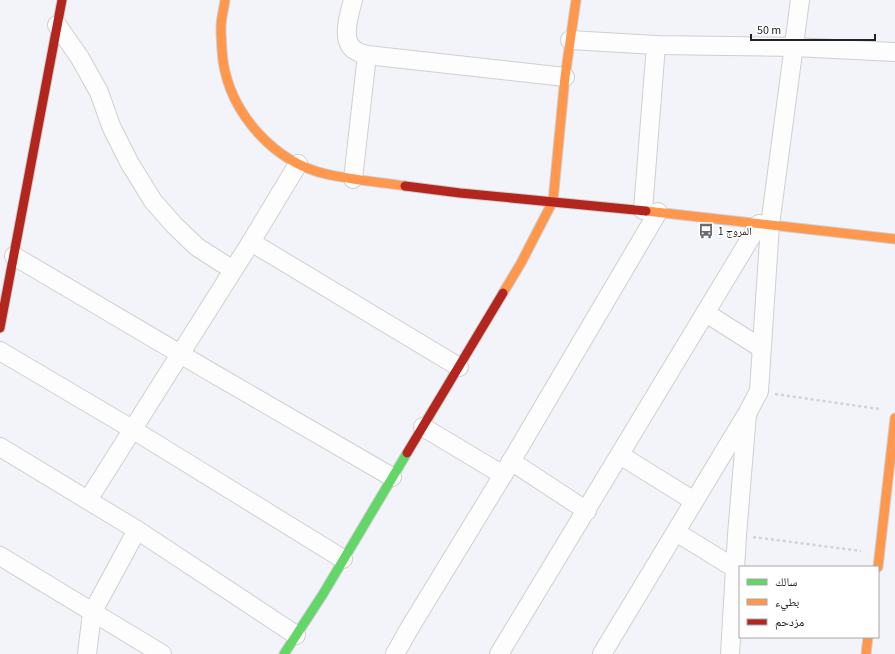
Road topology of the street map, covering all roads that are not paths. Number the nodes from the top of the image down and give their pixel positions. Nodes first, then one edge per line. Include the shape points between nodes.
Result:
1 (62, 0) edge
2 (225, 0) edge
3 (353, 0) edge
4 (576, 0) edge
5 (800, 0) edge
6 (57, 24) junction
7 (570, 40) junction
8 (656, 45) junction
9 (794, 47) junction
10 (895, 52) edge
11 (368, 55) junction
12 (565, 76) junction
13 (298, 164) junction
14 (353, 179) junction
15 (553, 201) junction
16 (650, 211) junction
17 (765, 224) junction
18 (895, 239) edge
19 (251, 242) junction
20 (14, 256) junction
21 (233, 270) junction
22 (706, 312) junction
23 (0, 328) edge
24 (761, 348) junction
25 (0, 351) edge
26 (180, 353) junction
27 (459, 367) junction
28 (747, 414) junction
29 (895, 418) edge
30 (423, 427) junction
31 (132, 429) junction
32 (894, 442) edge
33 (0, 447) edge
34 (620, 455) junction
35 (507, 468) junction
36 (392, 478) junction
37 (88, 500) junction
38 (694, 501) junction
39 (586, 510) junction
40 (137, 530) junction
41 (676, 532) junction
42 (0, 556) edge
43 (343, 559) junction
44 (878, 566) edge
45 (736, 569) junction
46 (92, 613) junction
47 (296, 634) junction
48 (868, 638) edge
49 (87, 654) edge
50 (162, 654) edge
51 (284, 654) edge
52 (395, 654) edge
53 (499, 654) edge
54 (602, 654) edge
55 (730, 654) edge
56 (866, 654) edge

1 - 6 street
2 - 13 street via 221,28 223,61 239,107 254,129 279,152
3 - 11 street via 347,23 348,40 352,48
4 - 7 street
5 - 9 street
6 - 20 street
6 - 21 street via 99,92 114,132 153,201 197,246
7 - 8 street
7 - 12 street
8 - 9 street
8 - 16 street
9 - 10 street
9 - 17 street
11 - 12 street
11 - 14 street
12 - 15 street
13 - 14 street via 324,174
13 - 19 street
14 - 15 street via 460,193
15 - 16 street
15 - 27 street via 521,263
16 - 17 street
16 - 35 street
17 - 18 street
17 - 22 street
17 - 24 street
19 - 21 street
19 - 27 street
20 - 23 street
20 - 26 street
21 - 26 street
22 - 24 street
22 - 34 street
24 - 28 street via 759,391
25 - 31 street
26 - 31 street
26 - 36 street
27 - 30 street
28 - 38 street
28 - 45 street
29 - 32 street
30 - 35 street
30 - 36 street
31 - 37 street
31 - 43 street
32 - 44 street
33 - 37 street
34 - 38 street
34 - 39 street
35 - 39 street
35 - 52 street
36 - 43 street
37 - 40 street
38 - 41 street
39 - 53 street
40 - 46 street
40 - 47 street
41 - 45 street
41 - 54 street
42 - 46 street
43 - 47 street
45 - 55 street
46 - 49 street
46 - 50 street
47 - 51 street
48 - 56 street

